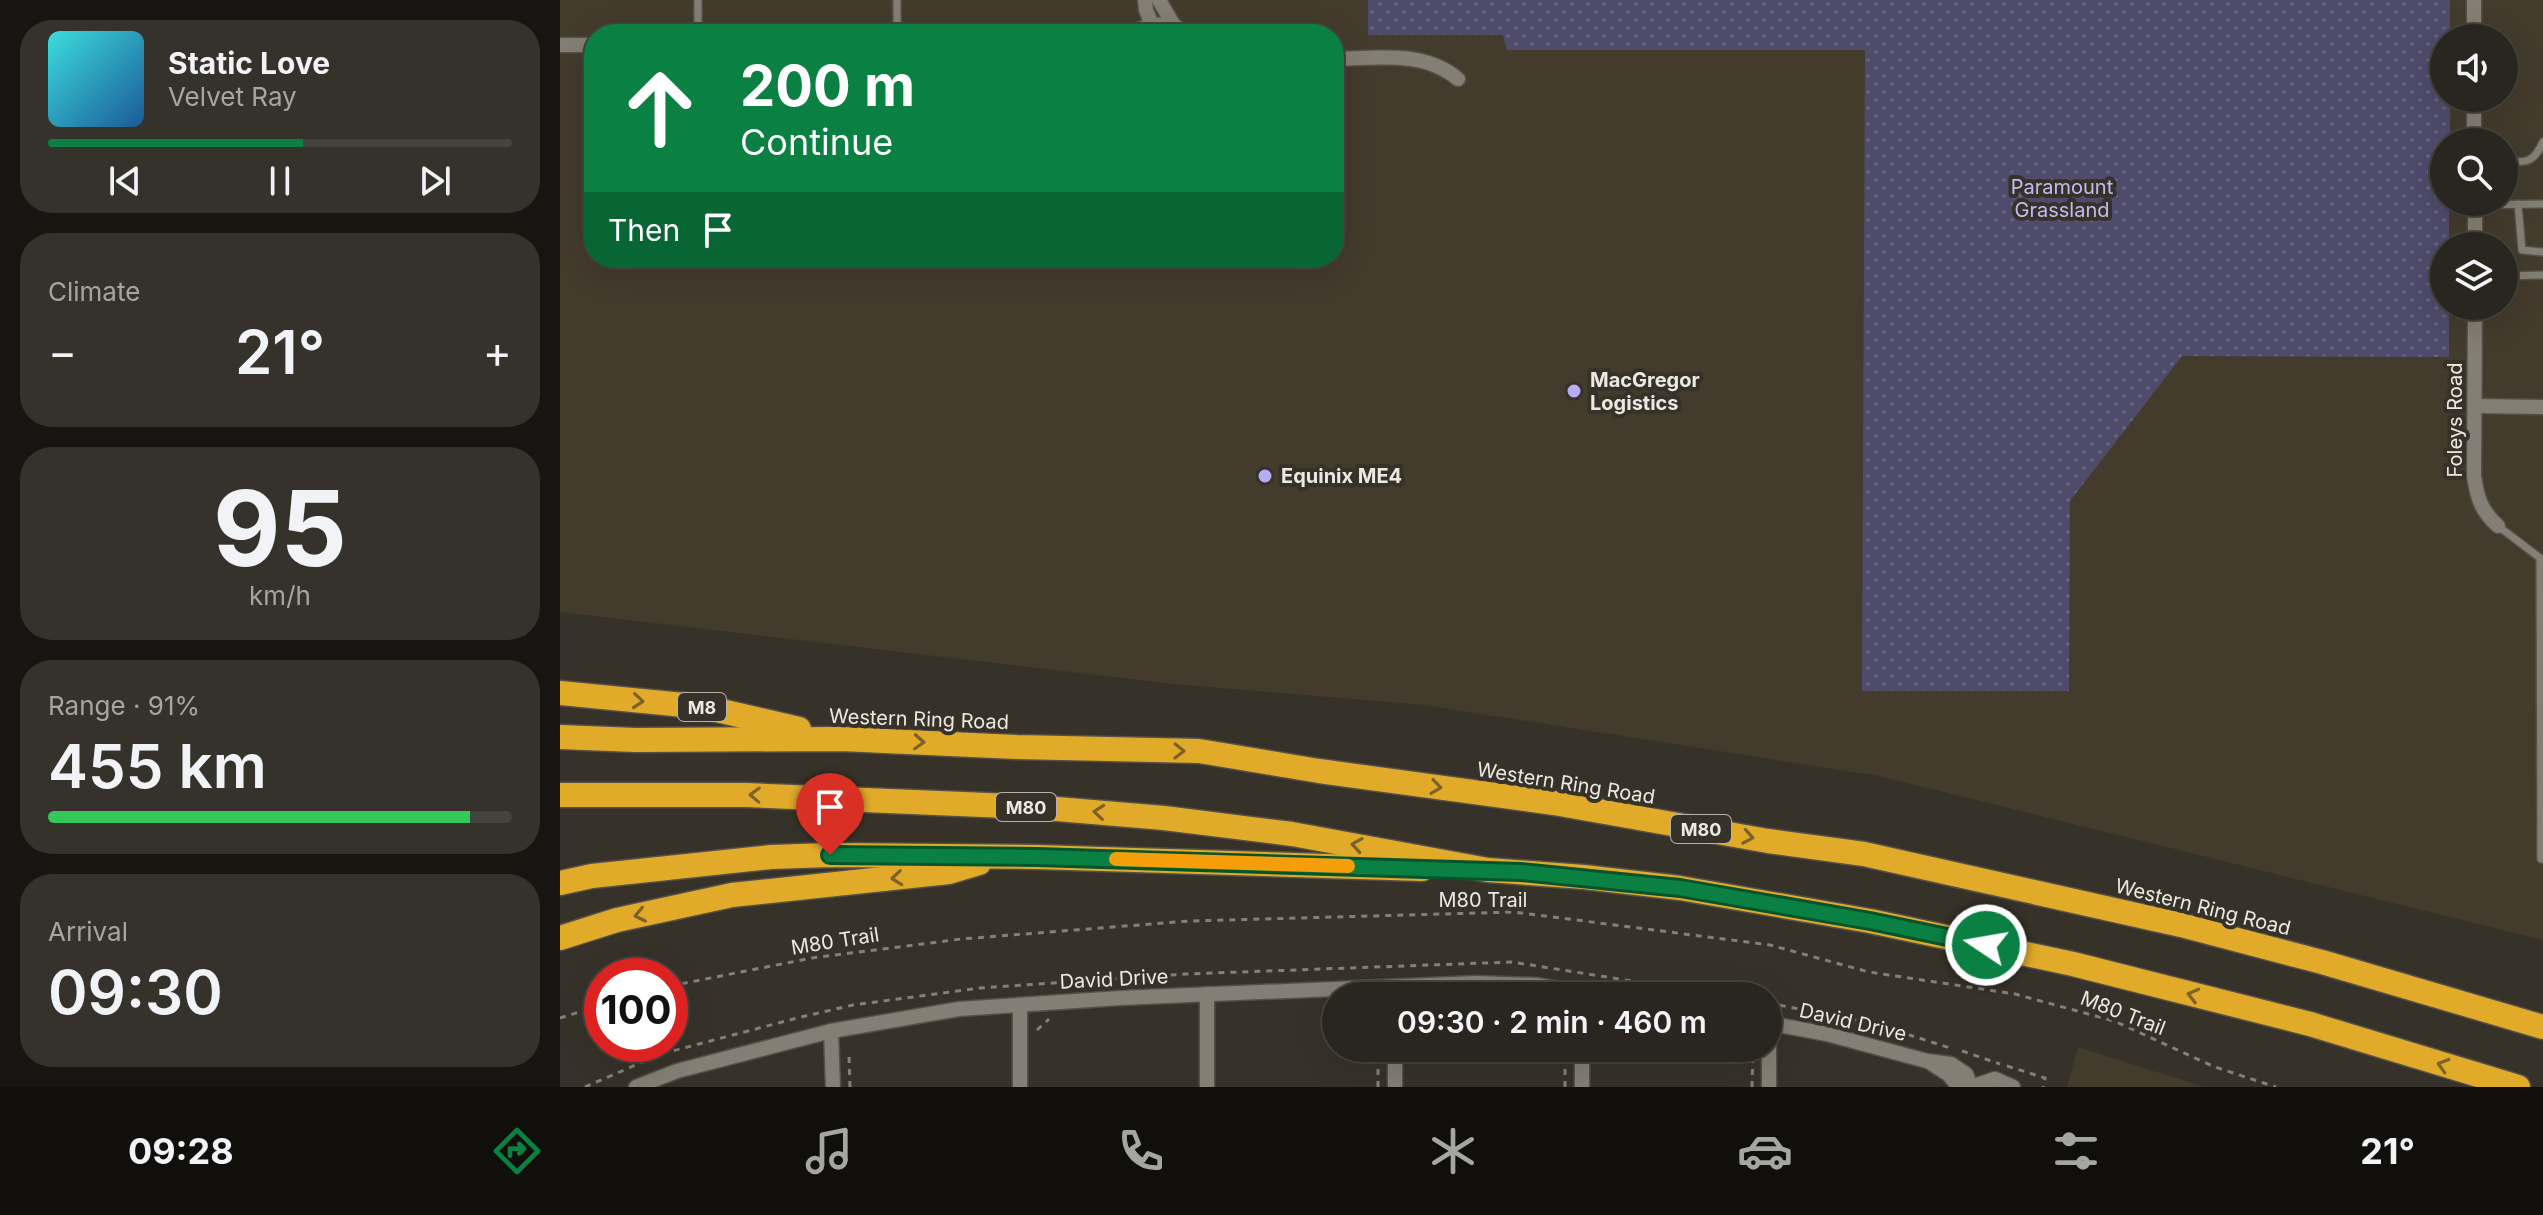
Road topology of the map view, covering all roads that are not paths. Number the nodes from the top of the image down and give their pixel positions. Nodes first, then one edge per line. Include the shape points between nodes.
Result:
1 (698, 0) edge
2 (897, 0) edge
3 (1145, 0) edge
4 (1159, 0) edge
5 (2474, 0) edge
6 (698, 24) edge
7 (897, 24) edge
8 (1160, 24) edge
9 (1164, 24) edge
10 (2474, 24) edge
11 (560, 45) edge
12 (584, 45) edge
13 (1344, 59) edge
14 (1458, 79) dead end
15 (2543, 142) edge
16 (2518, 162) edge
17 (2518, 204) joint
18 (2543, 204) edge
19 (2543, 252) edge
20 (2543, 275) edge
21 (2518, 276) edge
22 (2475, 320) edge
23 (2476, 406) junction
24 (2543, 407) edge
25 (2498, 526) joint
26 (560, 693) edge
27 (560, 737) edge
28 (841, 739) junction
29 (560, 795) edge
30 (1000, 856) junction
31 (2543, 859) edge
32 (1488, 870) junction
33 (560, 883) edge
34 (560, 938) edge
35 (1322, 992) edge
36 (1207, 994) junction
37 (1020, 1005) junction
38 (1782, 1026) edge
39 (2543, 1027) edge
40 (831, 1031) junction
41 (1927, 1061) junction
42 (1395, 1062) edge
43 (1582, 1062) edge
44 (1769, 1062) edge
45 (2007, 1086) edge
46 (638, 1087) edge
47 (833, 1087) edge
48 (1020, 1087) edge
49 (1207, 1087) edge
50 (1395, 1087) edge
51 (1582, 1087) edge
52 (1769, 1087) edge
53 (1959, 1087) edge
54 (1971, 1087) edge
55 (2518, 1087) edge

1 - 6 lane
2 - 7 lane
3 - 8 street
4 - 9 street
5 - 10 street
11 - 12 street
13 - 14 street via 1409,58 1431,62
15 - 16 lane via 2537,155
17 - 18 lane
17 - 19 lane via 2522,250
20 - 21 lane
22 - 23 street, Foleys Road
23 - 24 street
23 - 25 street, Foleys Road via 2477,497
25 - 31 lane via 2540,558
26 -> 28 highway, M8 via 704,707
27 - 28 highway, Western Ring Road / M80
28 -> 39 highway, Western Ring Road / M80 via 1199,751 1864,854 2181,925
32 -> 29 highway, M80 via 1292,834 1033,807 746,795
30 - 32 highway
30 - 33 highway via 771,857
30 -> 34 highway via 949,872 732,895
55 -> 32 highway, M80 via 2236,1005 1870,921 1680,888
35 - 36 street, David Drive
36 - 37 street, David Drive
36 - 49 street
37 - 40 street, David Drive via 959,1009
37 - 48 street
38 - 41 street, David Drive
40 - 46 street, David Drive via 677,1071
40 - 47 street
41 - 53 street, David Drive
41 - 54 street, David Drive via 1960,1068
42 - 50 street
43 - 51 street
44 - 52 street
45 - 54 street, David Drive via 1995,1079

